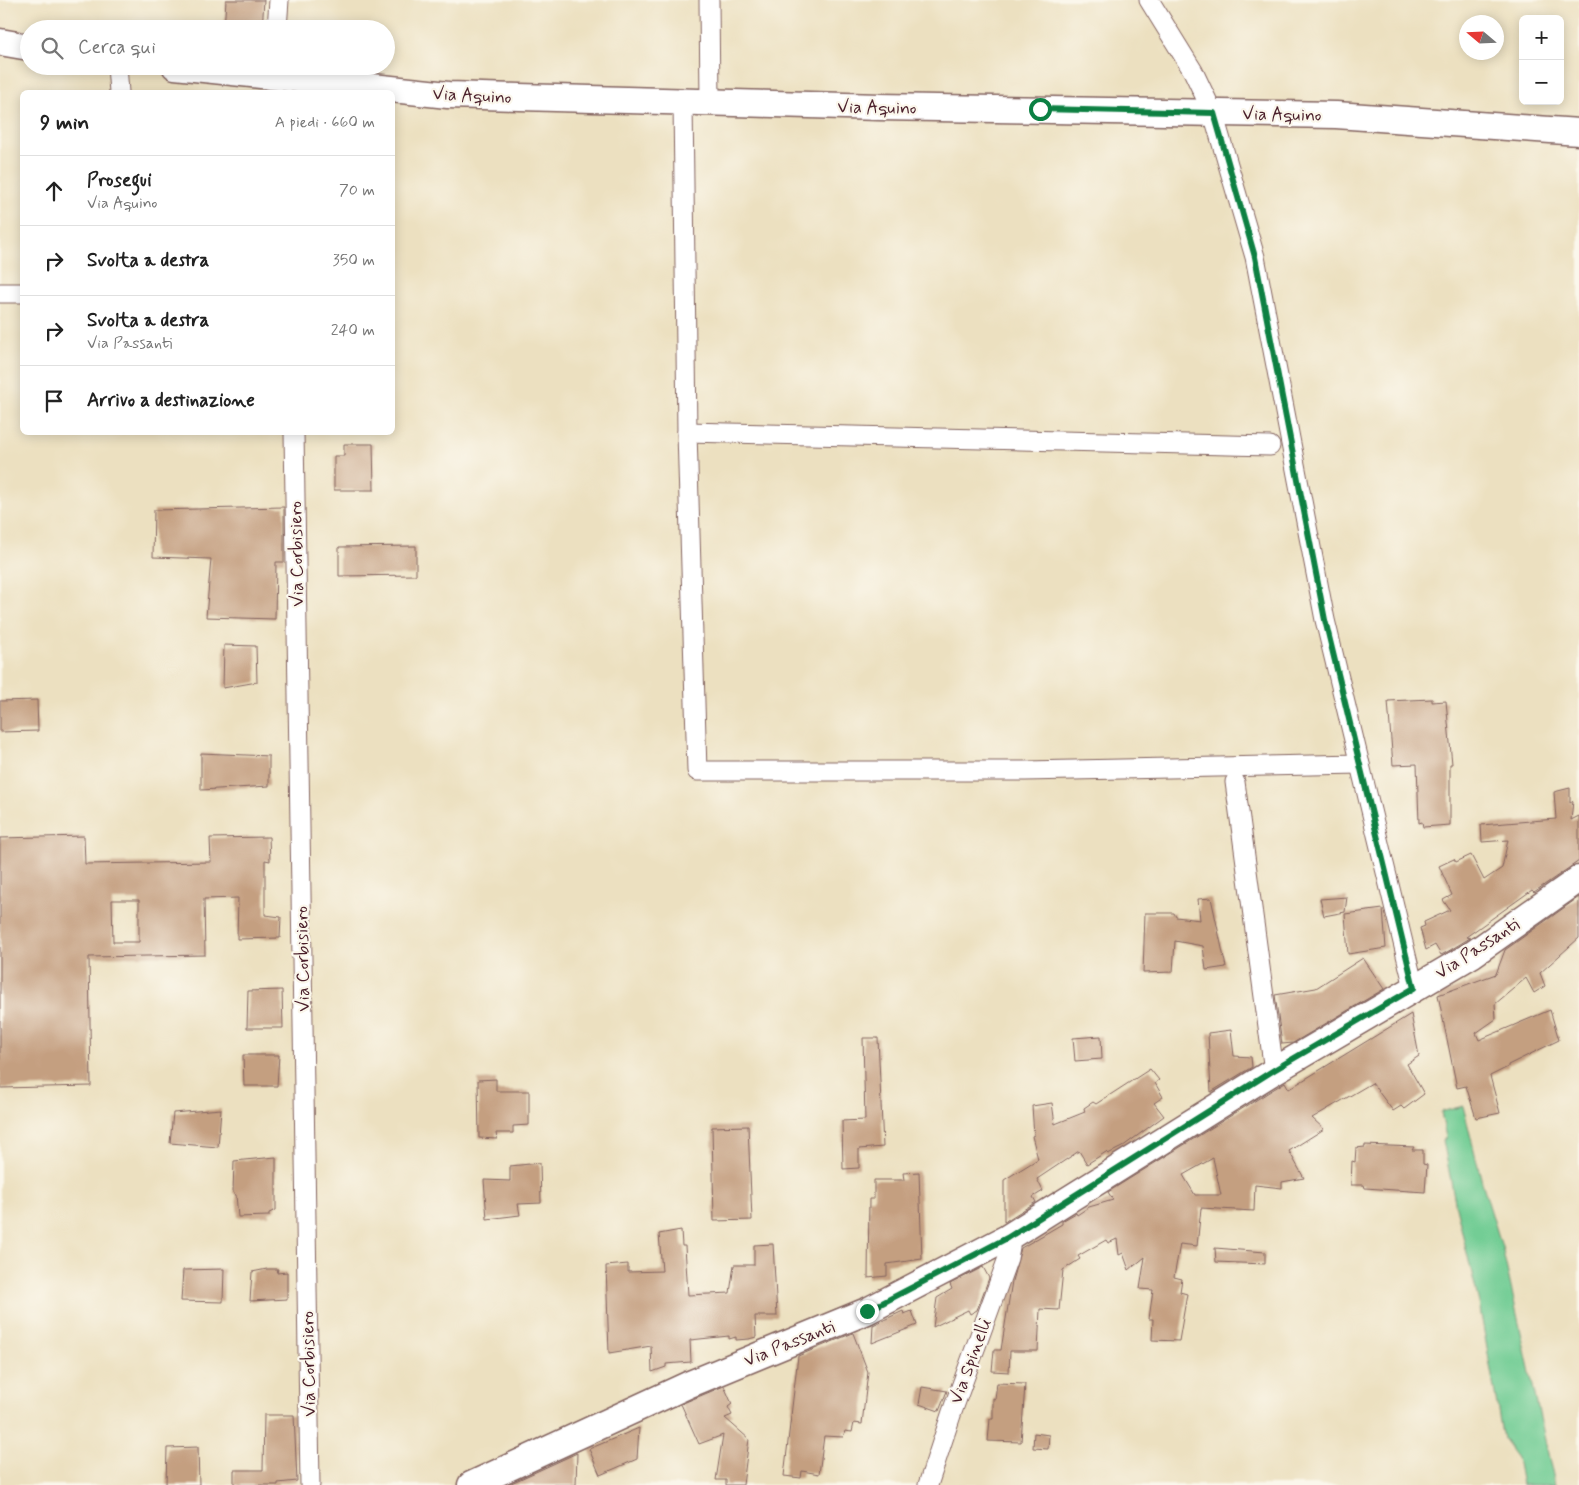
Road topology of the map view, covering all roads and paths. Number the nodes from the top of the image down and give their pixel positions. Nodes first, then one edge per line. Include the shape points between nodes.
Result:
1 (280, 0) edge
2 (709, 0) edge
3 (1149, 0) edge
4 (278, 20) edge
5 (0, 42) edge
6 (20, 45) edge
7 (118, 75) edge
8 (248, 75) edge
9 (281, 79) edge
10 (119, 90) edge
11 (683, 102) junction
12 (710, 103) junction
13 (1214, 113) junction
14 (1579, 132) edge
15 (0, 293) edge
16 (20, 293) edge
17 (687, 432) junction
18 (294, 435) edge
19 (1270, 446) dead end
20 (1360, 764) junction
21 (1235, 782) dead end
22 (1579, 879) edge
23 (1414, 988) junction
24 (1274, 1070) junction
25 (1007, 1238) junction
26 (310, 1485) edge
27 (471, 1485) edge
28 (928, 1485) edge

1 - 4 street
2 - 12 street
3 - 13 street via 1193,71
5 - 6 street
7 - 10 street
8 - 9 street, Via Aquino
9 - 11 street, Via Aquino via 448,95
11 - 12 street, Via Aquino
11 - 17 street
12 - 13 street, Via Aquino
13 - 14 street, Via Aquino via 1336,115
13 - 20 street via 1255,257 1325,620
15 - 16 street
17 - 19 street
17 - 20 street via 697,771 1025,771
18 - 26 street, Via Corbisiero
20 - 23 street
21 - 24 street
22 - 23 street, Via Passanti via 1472,954
23 - 24 street, Via Passanti
24 - 25 street, Via Passanti
25 - 27 street, Via Passanti via 867,1311 690,1384
25 - 28 street, Via Spinelli via 1008,1258

